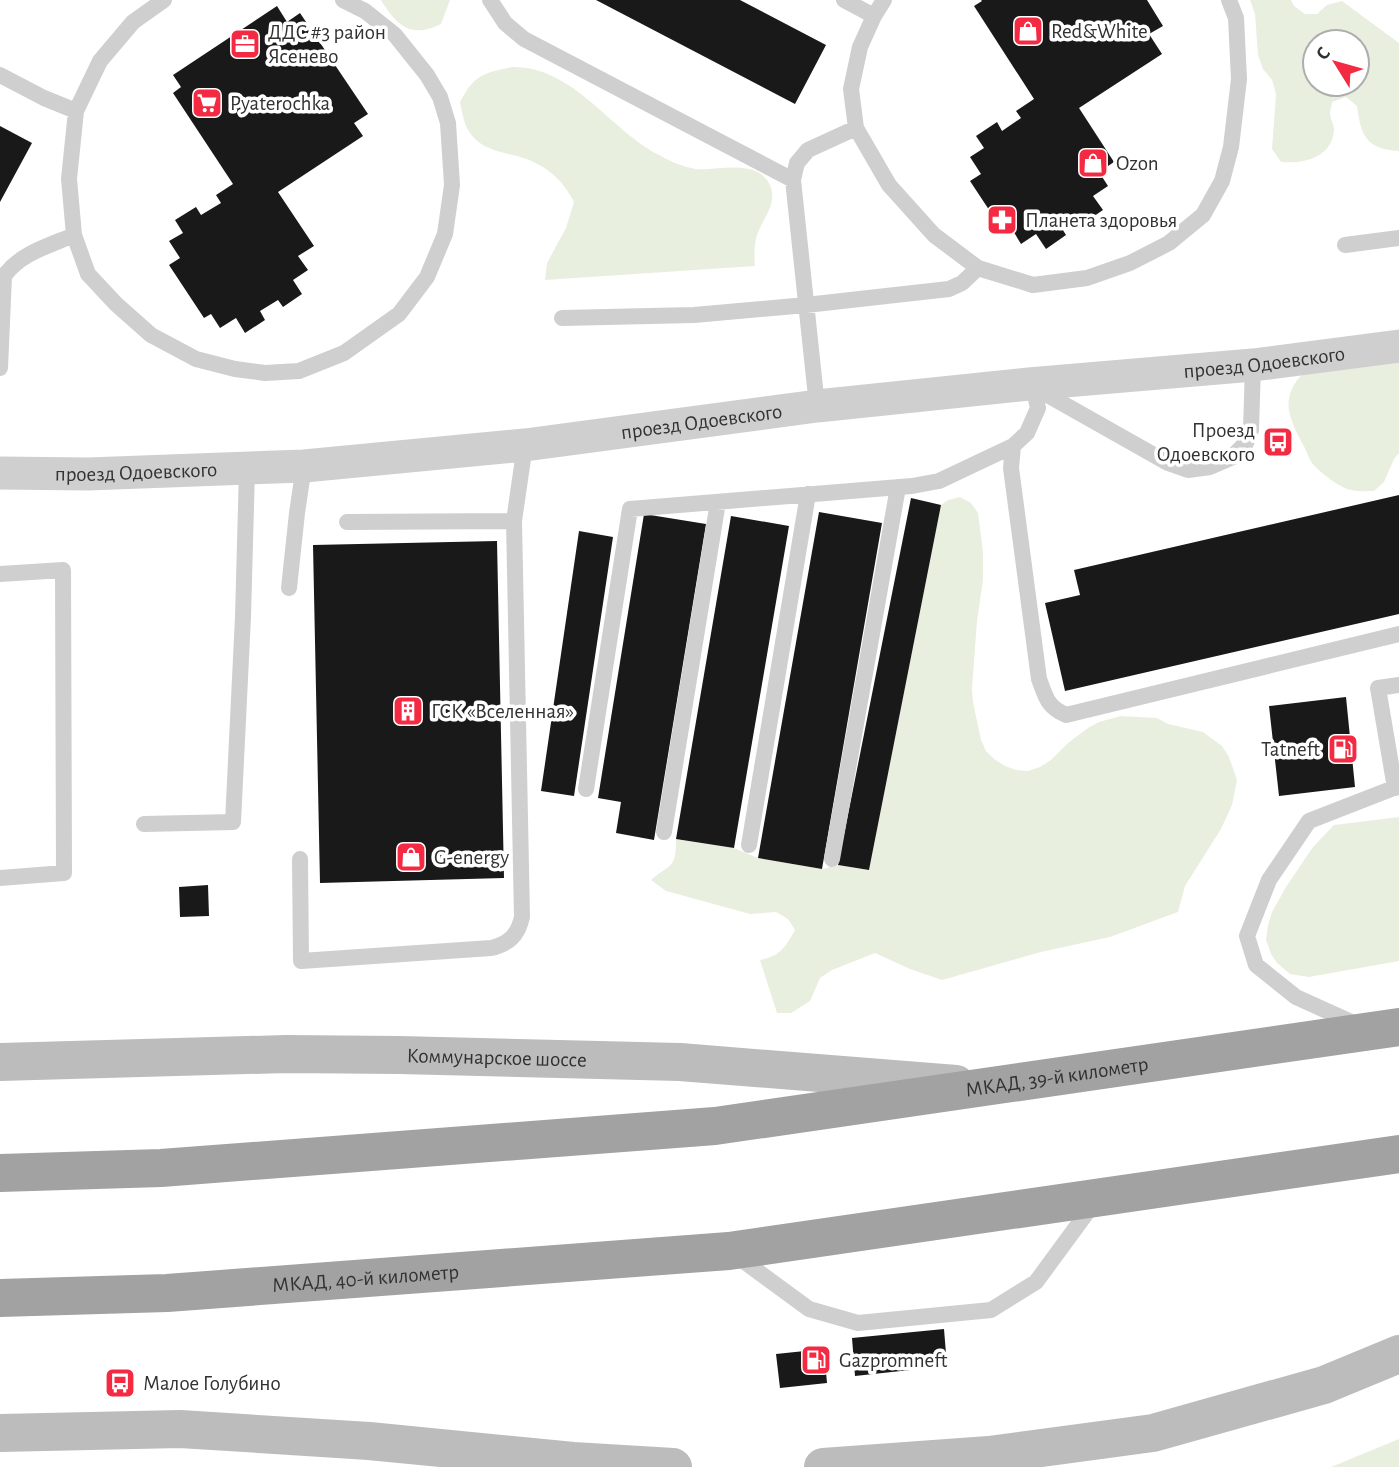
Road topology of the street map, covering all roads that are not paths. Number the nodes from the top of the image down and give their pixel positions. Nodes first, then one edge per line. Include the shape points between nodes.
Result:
1 (164, 0) edge
2 (343, 0) edge
3 (491, 0) edge
4 (844, 0) edge
5 (884, 0) edge
6 (1229, 0) edge
7 (874, 16) junction
8 (0, 75) edge
9 (76, 111) junction
10 (856, 128) junction
11 (793, 180) junction
12 (74, 235) junction
13 (1399, 238) edge
14 (1345, 245) dead end
15 (978, 268) junction
16 (2, 275) edge
17 (806, 305) junction
18 (562, 318) dead end
19 (1399, 346) edge
20 (1253, 365) junction
21 (0, 368) edge
22 (1029, 384) junction
23 (817, 406) junction
24 (525, 445) junction
25 (1013, 446) junction
26 (304, 466) junction
27 (247, 469) junction
28 (0, 473) edge
29 (898, 487) junction
30 (808, 494) junction
31 (718, 502) junction
32 (513, 521) junction
33 (348, 522) dead end
34 (0, 574) edge
35 (289, 588) dead end
36 (1399, 634) edge
37 (1399, 685) edge
38 (1397, 787) edge
39 (586, 789) dead end
40 (144, 824) dead end
41 (664, 832) dead end
42 (749, 845) dead end
43 (300, 859) dead end
44 (832, 859) dead end
45 (0, 878) edge
46 (1386, 1030) edge
47 (0, 1062) edge
48 (993, 1087) junction
49 (1399, 1154) edge
50 (0, 1173) edge
51 (1097, 1198) junction
52 (729, 1251) junction
53 (0, 1298) edge
54 (1399, 1354) edge
55 (0, 1433) edge
56 (1041, 1458) edge
57 (576, 1464) edge
58 (673, 1467) edge
59 (823, 1467) edge

1 - 9 lane via 133,22 100,61
2 - 12 lane via 395,35 427,75 448,123 452,185 445,234 427,277 399,314 344,352 299,370 265,373 235,369 196,359 151,335 88,274
3 - 11 lane via 505,23 524,39
4 - 7 lane
5 - 7 lane
6 - 15 lane via 1236,18 1239,79 1231,147 1222,181 1203,215 1169,243 1087,278 1033,285
7 - 10 lane via 860,47 851,89
8 - 9 lane
9 - 12 lane via 69,179
10 - 11 lane via 808,150 797,163
10 - 15 lane via 889,185 934,235
11 - 17 lane
12 - 16 lane via 26,255
13 - 14 lane
15 - 17 lane via 949,289
16 - 21 lane
17 - 18 lane via 694,315
17 - 23 lane
19 - 20 street, проезд Одоевского
20 - 22 street, проезд Одоевского
20 - 22 lane via 1251,430 1246,443 1231,458 1188,470
22 - 23 street, проезд Одоевского
22 - 25 lane via 1038,408 1027,433
23 - 24 street, проезд Одоевского
24 - 26 street, проезд Одоевского
24 - 32 lane
25 - 29 lane via 939,481
25 - 36 lane via 1011,468 1038,679 1055,711 1066,715
26 - 27 street, проезд Одоевского
26 - 35 lane
27 - 28 street, проезд Одоевского
27 - 40 lane via 233,821
29 - 30 lane
29 - 44 lane
30 - 31 lane
30 - 42 lane
31 - 39 lane via 630,509
31 - 41 lane
32 - 33 lane
32 - 43 lane via 519,929 502,946 301,961
34 - 45 lane via 63,570 64,873
37 - 38 lane via 1378,688
38 - 46 lane via 1309,821 1269,880 1247,936 1256,965 1296,997
46 - 48 highway, МКАД, 39-й километр
47 - 48 main road, Коммунарское шоссе via 286,1054 680,1062
48 - 50 highway, МКАД, 39-й километр via 715,1126 174,1167
49 - 51 highway
51 - 52 highway
51 - 52 lane via 1036,1282 991,1310 858,1324 810,1309
52 - 53 highway, МКАД, 40-й километр via 167,1293
54 - 56 main road via 1324,1385 1153,1433
55 - 57 main road via 180,1429 369,1441
56 - 59 main road via 989,1455
57 - 58 main road

